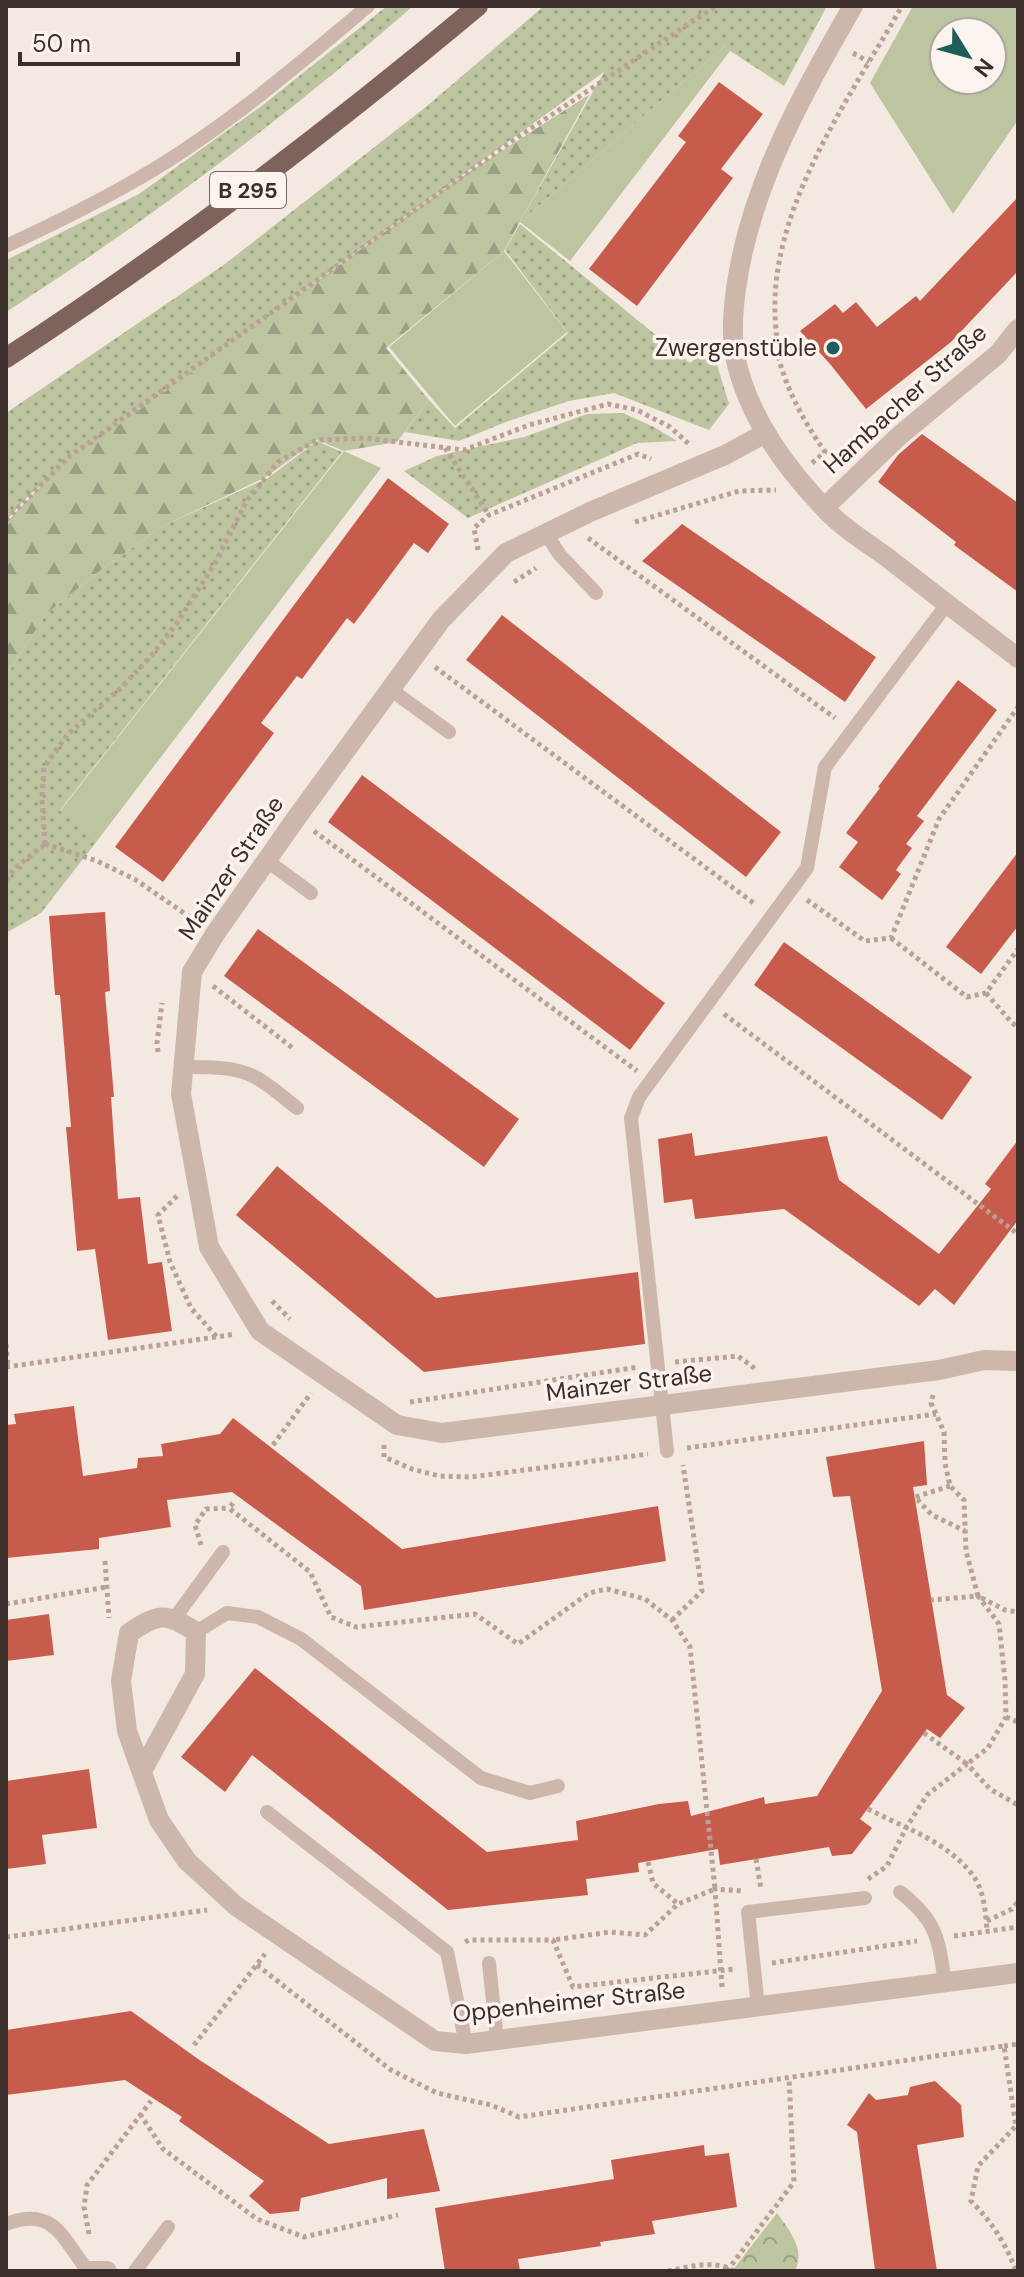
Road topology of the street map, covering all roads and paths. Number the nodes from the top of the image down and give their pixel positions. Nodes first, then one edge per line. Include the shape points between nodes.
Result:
1 (368, 6) edge
2 (478, 6) edge
3 (716, 6) edge
4 (853, 6) edge
5 (902, 6) edge
6 (6, 246) edge
7 (1018, 329) edge
8 (6, 358) edge
9 (764, 434) junction
10 (445, 448) junction
11 (683, 452) dead end
12 (825, 452) dead end
13 (664, 463) dead end
14 (825, 507) junction
15 (489, 515) junction
16 (6, 520) edge
17 (567, 523) junction
18 (546, 534) junction
19 (479, 556) dead end
20 (596, 593) dead end
21 (947, 604) junction
22 (416, 653) junction
23 (1018, 658) edge
24 (390, 689) junction
25 (1018, 707) edge
26 (852, 730) junction
27 (449, 732) dead end
28 (297, 817) junction
29 (45, 844) junction
30 (266, 860) junction
31 (6, 880) edge
32 (792, 889) junction
33 (311, 893) dead end
34 (204, 910) dead end
35 (772, 917) junction
36 (196, 922) junction
37 (189, 930) dead end
38 (215, 934) junction
39 (891, 938) junction
40 (1018, 949) edge
41 (212, 985) dead end
42 (163, 993) dead end
43 (986, 993) junction
44 (210, 999) dead end
45 (708, 1002) junction
46 (1018, 1027) edge
47 (159, 1058) dead end
48 (183, 1067) junction
49 (650, 1081) junction
50 (297, 1108) dead end
51 (179, 1195) dead end
52 (1018, 1234) edge
53 (269, 1298) dead end
54 (291, 1321) dead end
55 (260, 1331) junction
56 (217, 1337) junction
57 (6, 1344) edge
58 (6, 1352) edge
59 (1018, 1361) edge
60 (658, 1364) junction
61 (7, 1367) edge
62 (939, 1370) junction
63 (761, 1372) dead end
64 (312, 1392) dead end
65 (410, 1402) dead end
66 (663, 1405) junction
67 (936, 1414) junction
68 (273, 1445) dead end
69 (674, 1450) joint
70 (683, 1465) dead end
71 (950, 1486) junction
72 (965, 1531) junction
73 (223, 1552) dead end
74 (193, 1557) dead end
75 (105, 1561) dead end
76 (107, 1587) junction
77 (978, 1596) junction
78 (931, 1600) dead end
79 (6, 1604) edge
80 (1018, 1612) edge
81 (174, 1619) junction
82 (672, 1620) junction
83 (137, 1628) junction
84 (196, 1632) junction
85 (1006, 1717) junction
86 (1018, 1722) edge
87 (924, 1733) dead end
88 (967, 1764) junction
89 (142, 1771) junction
90 (558, 1786) dead end
91 (1018, 1805) edge
92 (868, 1809) dead end
93 (267, 1812) dead end
94 (906, 1828) junction
95 (756, 1859) dead end
96 (648, 1862) dead end
97 (863, 1882) dead end
98 (715, 1889) junction
99 (761, 1890) junction
100 (775, 1890) dead end
101 (900, 1892) dead end
102 (865, 1898) dead end
103 (1018, 1902) edge
104 (678, 1904) junction
105 (236, 1906) junction
106 (987, 1921) junction
107 (1018, 1927) edge
108 (987, 1932) junction
109 (280, 1936) junction
110 (6, 1937) edge
111 (938, 1938) junction
112 (553, 1940) junction
113 (447, 1952) junction
114 (489, 1963) dead end
115 (257, 1965) junction
116 (753, 1966) junction
117 (721, 1970) junction
118 (1018, 1973) edge
119 (945, 1983) junction
120 (758, 2007) junction
121 (724, 2012) junction
122 (497, 2040) junction
123 (466, 2044) junction
124 (1018, 2044) edge
125 (194, 2045) dead end
126 (1004, 2046) junction
127 (789, 2078) junction
128 (151, 2101) dead end
129 (140, 2114) junction
130 (398, 2215) dead end
131 (6, 2224) edge
132 (168, 2227) dead end
133 (730, 2270) edge
134 (91, 2271) edge
135 (107, 2271) edge
136 (135, 2271) edge
137 (668, 2271) edge
138 (1016, 2271) edge

1 - 6 lane via 221,125 129,184
2 - 8 main road, B 295 via 235,199
3 - 16 path via 512,141 70,456
4 - 9 street via 795,109 754,207 740,261 732,318 735,354
5 - 12 path via 820,148 799,195 775,278 779,358 806,424
7 - 14 street, Hambacher Straße via 998,354 899,436
9 - 14 street
9 - 17 street, Mainzer Straße
10 - 11 path via 464,450 529,425 608,404 637,410 670,427 692,447
10 - 15 path
10 - 29 path via 365,438 317,440 278,462 246,502 169,634 121,688 68,734 44,767
13 - 15 path via 638,454
14 - 21 street
15 - 19 path via 474,528
17 - 18 street, Mainzer Straße
17 - 26 path
18 - 20 lane
18 - 22 street, Mainzer Straße via 506,553
21 - 23 street
21 - 26 lane
22 - 24 street, Mainzer Straße
22 - 35 path
24 - 27 lane
24 - 28 street, Mainzer Straße
25 - 39 path via 939,819
26 - 32 lane via 825,767 807,868
28 - 30 street, Mainzer Straße
28 - 49 path
29 - 31 path
29 - 36 path via 136,880
30 - 33 lane
30 - 38 street, Mainzer Straße
32 - 35 lane
32 - 39 path via 865,941
34 - 36 path
35 - 45 lane
36 - 37 path
36 - 38 path
38 - 48 street, Mainzer Straße via 192,972
39 - 43 path via 967,997
40 - 43 path
41 - 44 path
42 - 47 path
43 - 46 path
45 - 49 lane
45 - 52 path
48 - 50 lane via 255,1077
48 - 55 street, Mainzer Straße via 181,1094 209,1247
49 - 60 lane via 631,1118
51 - 56 path via 158,1215 170,1262 191,1308
53 - 54 path
55 - 56 path
55 - 66 street, Mainzer Straße via 397,1425 442,1433
56 - 61 path
57 - 58 path
58 - 61 path
59 - 62 street, Mainzer Straße via 984,1360
60 - 63 path via 738,1356
60 - 65 path
60 - 66 lane
62 - 66 street, Mainzer Straße
62 - 67 path via 931,1403
64 - 68 path
66 - 69 lane
67 - 69 path
67 - 71 path via 944,1432
70 - 82 path via 702,1591
71 - 72 path via 964,1500
71 - 72 path via 915,1497 932,1515
72 - 77 path
73 - 81 lane
74 - 82 path via 201,1545 195,1525 206,1509 231,1505 310,1572 331,1617 356,1627 475,1614 518,1644 589,1593 607,1589 645,1599
75 - 76 path
76 - 79 path
76 - 83 path via 109,1618
77 - 78 path
77 - 80 path
77 - 85 path via 999,1624
81 - 83 street via 154,1617
81 - 84 street
82 - 98 path via 690,1647
83 - 89 street, Oppenheimer Straße via 129,1633 121,1681 127,1731
84 - 89 street via 195,1674
84 - 90 lane via 227,1613 258,1617 301,1639 481,1778 530,1793
85 - 86 path
85 - 88 path via 988,1748
87 - 88 path
88 - 91 path via 990,1789
88 - 94 path via 927,1795
89 - 105 street, Oppenheimer Straße via 159,1820 187,1861
92 - 94 path
93 - 113 lane
94 - 97 path via 887,1866
94 - 106 path via 926,1836 975,1878
95 - 99 path
96 - 104 path via 653,1883
98 - 99 path
98 - 104 path
98 - 117 path
99 - 100 path
101 - 111 lane via 924,1913
102 - 116 lane via 748,1912
103 - 106 path
104 - 112 path via 645,1935 610,1932
105 - 109 street, Oppenheimer Straße
105 - 110 path
106 - 108 path
107 - 108 path
108 - 111 path
109 - 115 path
109 - 123 street, Oppenheimer Straße via 435,2041
111 - 116 path
111 - 119 lane
112 - 113 path via 469,1940
112 - 117 path via 573,1987
113 - 123 lane
114 - 122 lane
115 - 125 path
115 - 127 path via 391,2070 437,2093 519,2117
116 - 117 path
116 - 120 lane
117 - 121 path
118 - 119 street, Oppenheimer Straße
119 - 120 street, Oppenheimer Straße
120 - 121 street, Oppenheimer Straße
121 - 122 street, Oppenheimer Straße
122 - 123 street, Oppenheimer Straße
124 - 126 path
126 - 127 path
126 - 138 path via 1016,2126 978,2166 971,2201 1007,2247
127 - 133 path via 794,2182
128 - 129 path
129 - 130 path via 163,2149 257,2219 304,2237
129 - 134 path via 87,2185 84,2207
131 - 134 lane via 40,2218 67,2239
132 - 136 lane
133 - 137 path via 703,2264
134 - 135 street

